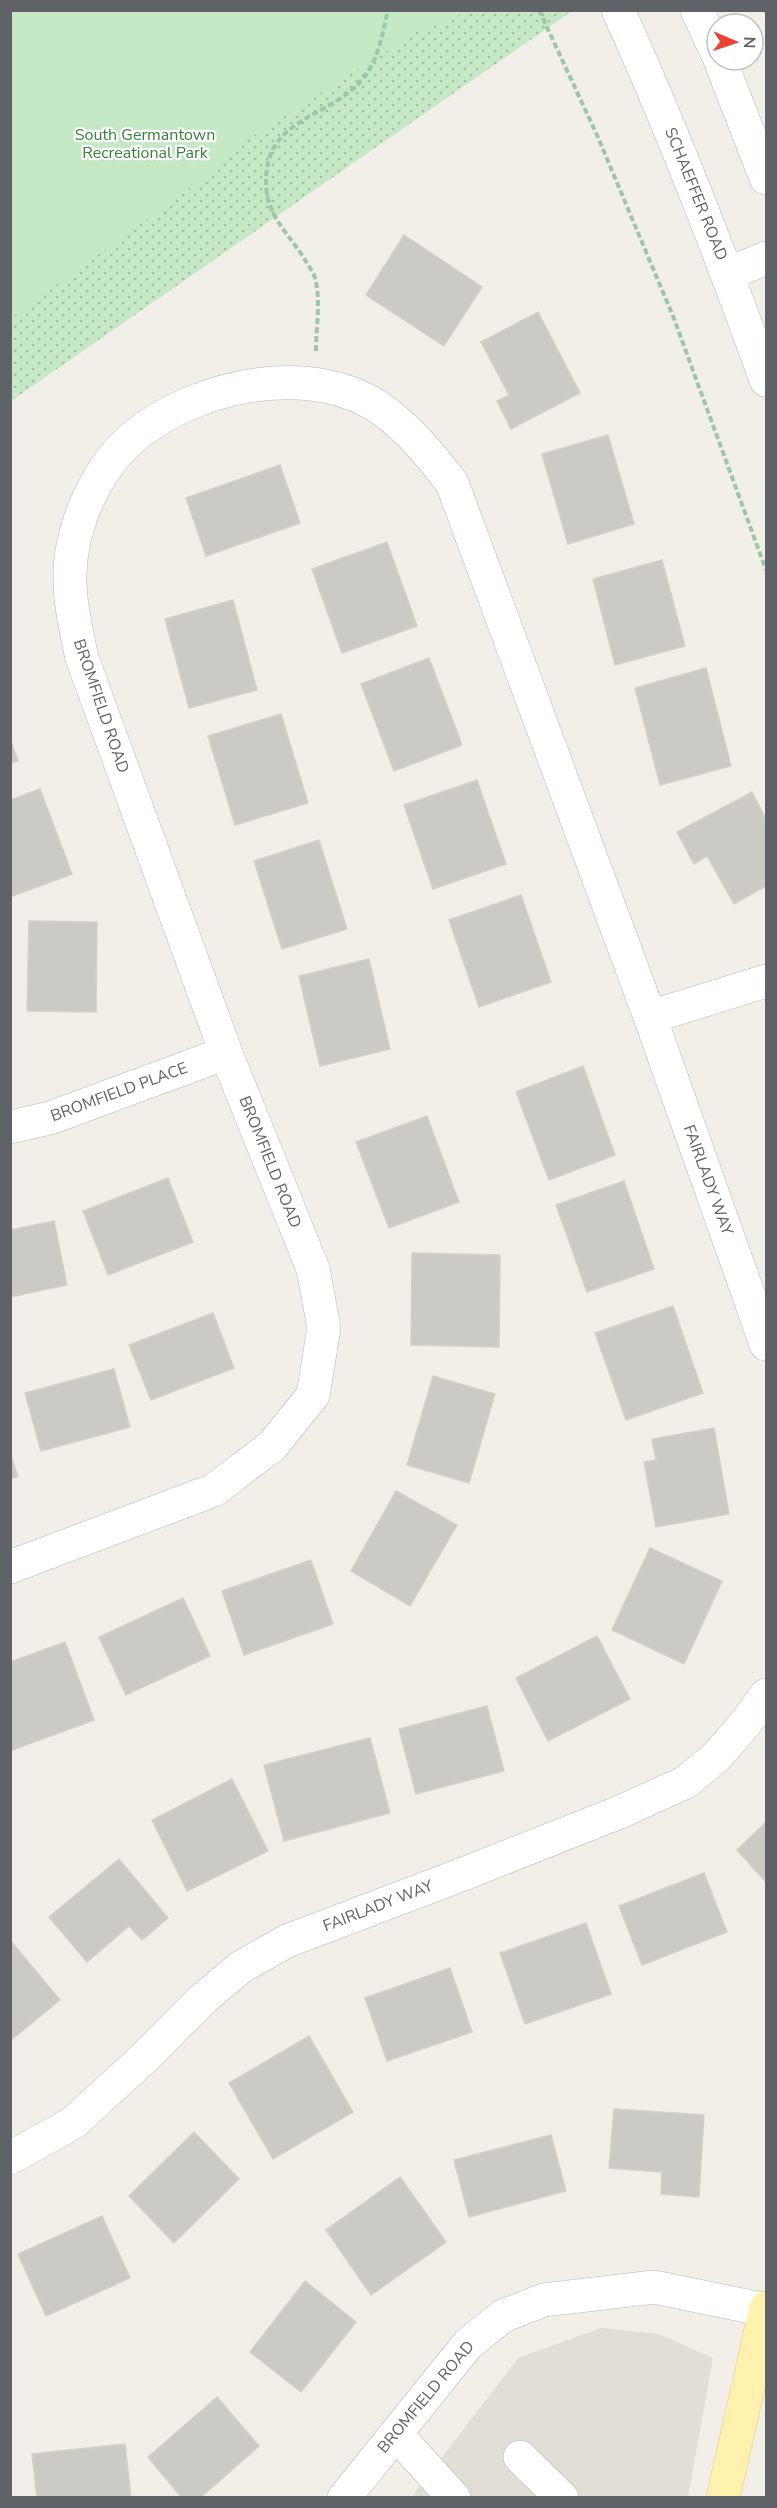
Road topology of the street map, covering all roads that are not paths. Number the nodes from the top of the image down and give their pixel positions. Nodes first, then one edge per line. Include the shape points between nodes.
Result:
1 (618, 10) edge
2 (698, 10) edge
3 (705, 26) edge
4 (725, 72) edge
5 (766, 178) edge
6 (766, 258) edge
7 (728, 274) junction
8 (766, 380) edge
9 (766, 981) edge
10 (651, 1017) junction
11 (226, 1053) junction
12 (10, 1127) edge
13 (766, 1344) edge
14 (10, 1567) edge
15 (766, 1695) edge
16 (10, 2158) edge
17 (766, 2309) edge
18 (396, 2434) junction
19 (520, 2457) dead end
20 (344, 2498) edge
21 (454, 2498) edge
22 (562, 2498) edge
23 (723, 2498) edge

1 - 7 street, SCHAEFFER ROAD via 656,93
2 - 3 street
4 - 5 street
6 - 7 street
7 - 8 street, SCHAEFFER ROAD
9 - 10 street
10 - 11 street, BROMFIELD ROAD via 452,483 420,443 383,410 349,393 315,385 268,383 223,390 177,409 136,435 98,482 72,547 70,603 82,658
10 - 13 street, FAIRLADY WAY
11 - 12 street, BROMFIELD PLACE via 50,1118
11 - 14 street, BROMFIELD ROAD via 313,1269 324,1328 314,1395 272,1446 214,1490
15 - 16 street, FAIRLADY WAY via 716,1757 686,1782 620,1812 287,1941 241,1967 202,1999 73,2124
17 - 18 street, BROMFIELD ROAD via 654,2286 544,2300 503,2316 468,2344
17 - 23 main road
18 - 20 street, BROMFIELD ROAD
18 - 21 street
19 - 22 street

